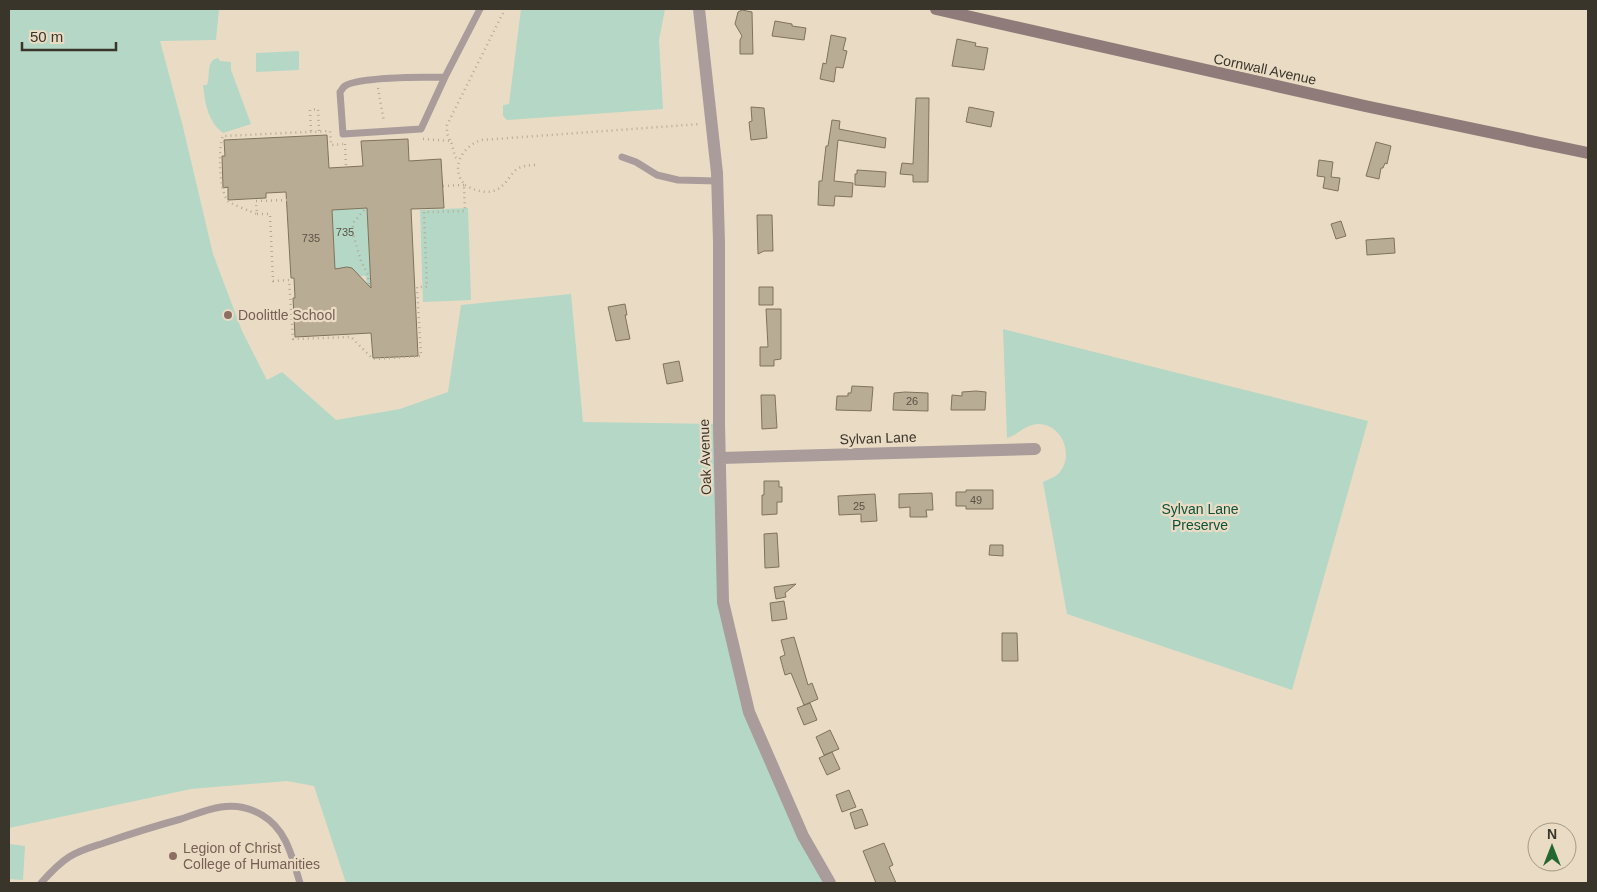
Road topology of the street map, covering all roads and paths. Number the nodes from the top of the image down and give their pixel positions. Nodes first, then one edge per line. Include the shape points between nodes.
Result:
1 (480, 9) edge
2 (505, 9) edge
3 (699, 9) edge
4 (936, 9) edge
5 (444, 77) junction
6 (377, 80) junction
7 (700, 124) dead end
8 (385, 131) junction
9 (312, 132) junction
10 (414, 138) dead end
11 (451, 141) junction
12 (345, 144) dead end
13 (1588, 153) edge
14 (622, 157) dead end
15 (459, 160) junction
16 (535, 165) dead end
17 (346, 167) dead end
18 (717, 181) junction
19 (464, 184) junction
20 (443, 186) dead end
21 (286, 200) dead end
22 (364, 210) dead end
23 (257, 214) junction
24 (369, 286) dead end
25 (1035, 449) dead end
26 (721, 458) junction
27 (41, 883) edge
28 (300, 883) edge
29 (830, 883) edge

1 - 5 lane
2 - 11 path via 447,126
3 - 18 street, Oak Avenue
4 - 13 street, Cornwall Avenue
5 - 6 lane
5 - 8 lane via 421,129
6 - 8 path
6 - 8 lane via 356,82 340,92 343,134
7 - 15 path via 482,140 468,146
9 - 9 path via 310,110 318,110 319,131
9 - 23 path via 223,136 220,142 223,190 228,200
10 - 11 path
11 - 15 path
12 - 17 path
14 - 18 lane via 658,175 678,180
15 - 19 path via 459,175
16 - 19 path via 516,170 497,190 479,192
18 - 26 street, Oak Avenue
19 - 20 path
19 - 23 path via 465,211 424,212 427,287 418,287 421,356 375,359 351,337 293,339 289,280 273,281 270,214
21 - 23 path via 256,201
22 - 24 path via 354,222 352,231
25 - 26 street, Sylvan Lane
26 - 29 street, Oak Avenue via 723,602 749,712 803,836
27 - 28 lane via 69,857 86,848 201,811 235,806 262,815 273,824 285,839

